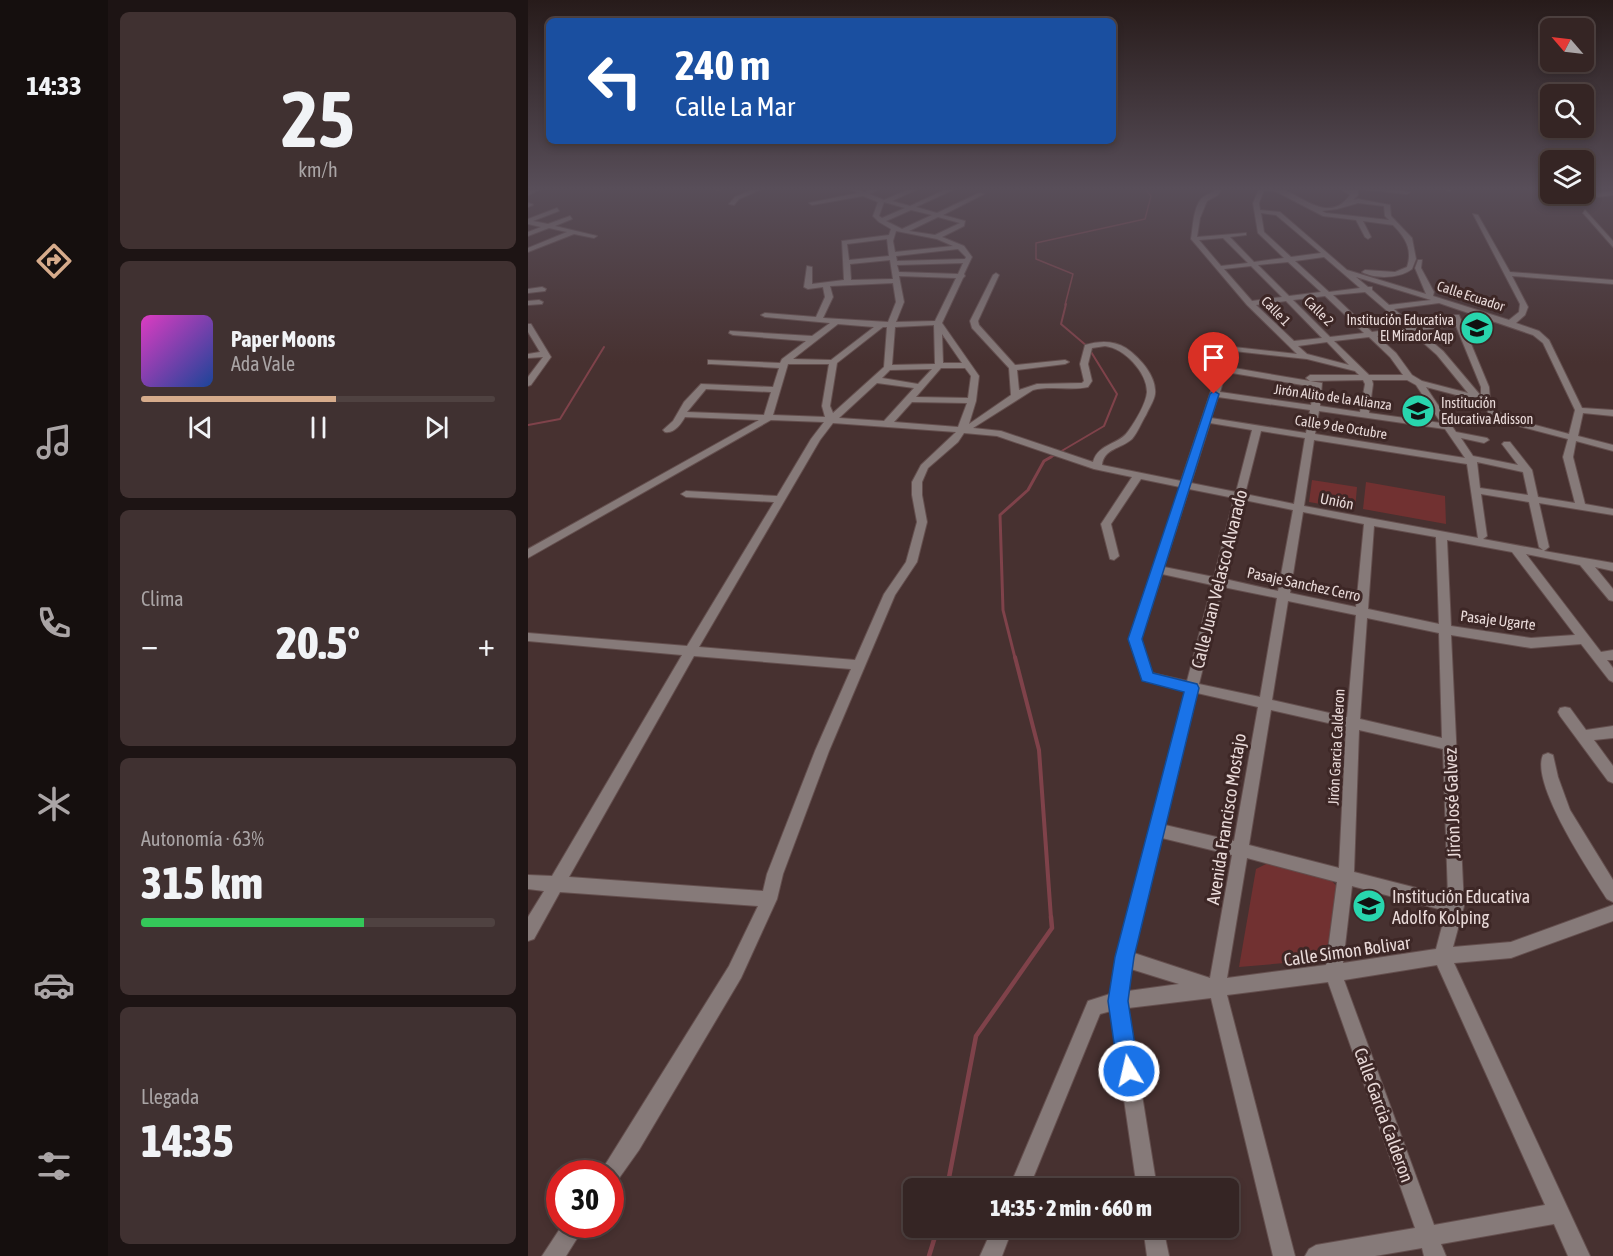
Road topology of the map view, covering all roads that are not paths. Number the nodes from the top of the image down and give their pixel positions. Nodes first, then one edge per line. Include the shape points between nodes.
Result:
1 (845, 246) edge
2 (895, 246) edge
3 (933, 246) edge
4 (1200, 246) edge
5 (1235, 246) edge
6 (1276, 246) edge
7 (1313, 246) edge
8 (1410, 246) edge
9 (1492, 246) edge
10 (962, 247) joint
11 (933, 250) junction
12 (1324, 255) junction
13 (1291, 260) junction
14 (968, 261) junction
15 (848, 262) junction
16 (1253, 264) junction
17 (894, 266) junction
18 (1416, 266) junction
19 (809, 267) dead end
20 (1220, 268) junction
21 (1342, 270) junction
22 (1509, 274) junction
23 (996, 275) dead end
24 (962, 276) junction
25 (848, 282) junction
26 (1613, 282) edge
27 (826, 286) junction
28 (1397, 286) junction
29 (542, 289) dead end
30 (1364, 290) junction
31 (528, 291) edge
32 (1328, 293) junction
33 (1429, 297) junction
34 (1288, 299) junction
35 (1440, 301) junction
36 (539, 302) dead end
37 (528, 303) edge
38 (1250, 303) junction
39 (1451, 305) junction
40 (1386, 308) junction
41 (765, 315) dead end
42 (819, 319) junction
43 (838, 320) junction
44 (938, 323) junction
45 (1459, 323) junction
46 (1510, 323) junction
47 (886, 324) junction
48 (528, 326) edge
49 (1411, 329) junction
50 (733, 333) dead end
51 (1372, 334) junction
52 (532, 338) edge
53 (814, 339) junction
54 (1329, 339) junction
55 (1294, 346) junction
56 (546, 354) junction
57 (1286, 355) junction
58 (528, 357) edge
59 (1306, 357) junction
60 (711, 362) dead end
61 (833, 362) junction
62 (1065, 362) dead end
63 (784, 363) junction
64 (968, 365) junction
65 (939, 366) junction
66 (888, 368) junction
67 (1013, 368) junction
68 (1222, 369) junction
69 (1359, 369) junction
70 (1409, 377) junction
71 (1367, 378) junction
72 (529, 379) edge
73 (876, 380) junction
74 (1419, 383) junction
75 (921, 387) junction
76 (776, 390) junction
77 (1214, 394) junction
78 (1015, 398) junction
79 (1476, 398) junction
80 (910, 399) junction
81 (1486, 400) junction
82 (972, 401) junction
83 (1315, 408) junction
84 (1579, 410) junction
85 (1613, 413) edge
86 (683, 414) junction
87 (1364, 415) junction
88 (767, 419) junction
89 (831, 420) junction
90 (1206, 420) junction
91 (887, 424) junction
92 (1257, 428) junction
93 (668, 430) dead end
94 (962, 430) junction
95 (1451, 431) junction
96 (1310, 436) junction
97 (1572, 438) junction
98 (1484, 440) dead end
99 (1508, 444) dead end
100 (1613, 448) edge
101 (1471, 460) junction
102 (1097, 467) junction
103 (1527, 470) junction
104 (1138, 476) junction
105 (1185, 485) junction
106 (1476, 490) junction
107 (686, 494) dead end
108 (1240, 495) junction
109 (1533, 499) junction
110 (781, 500) junction
111 (1298, 507) junction
112 (1581, 507) junction
113 (1613, 512) edge
114 (1369, 522) junction
115 (1441, 535) junction
116 (1482, 536) junction
117 (1544, 547) junction
118 (1516, 549) junction
119 (528, 554) edge
120 (1114, 556) dead end
121 (1613, 559) edge
122 (1584, 562) junction
123 (1613, 567) edge
124 (1157, 569) junction
125 (1218, 582) junction
126 (1283, 595) junction
127 (1613, 597) edge
128 (1362, 611) junction
129 (1445, 630) junction
130 (528, 637) edge
131 (1583, 639) junction
132 (690, 652) junction
133 (1613, 655) edge
134 (1597, 657) junction
135 (860, 665) junction
136 (1613, 677) edge
137 (1192, 688) junction
138 (1265, 704) junction
139 (1565, 712) dead end
140 (1353, 723) junction
141 (1613, 732) edge
142 (1583, 736) junction
143 (1449, 746) junction
144 (1548, 759) dead end
145 (1613, 777) edge
146 (1156, 830) junction
147 (1242, 849) junction
148 (1346, 876) junction
149 (528, 882) edge
150 (557, 886) junction
151 (1613, 894) edge
152 (769, 899) junction
153 (1456, 906) junction
154 (1613, 913) edge
155 (528, 933) edge
156 (1442, 956) junction
157 (1124, 957) junction
158 (1333, 973) junction
159 (1217, 988) junction
160 (1118, 1001) junction
161 (620, 1160) edge
162 (1023, 1178) edge
163 (1145, 1178) edge
164 (1560, 1213) junction
165 (1427, 1236) junction
166 (566, 1238) edge
167 (998, 1238) edge
168 (1155, 1238) edge
169 (553, 1256) edge
170 (991, 1256) edge
171 (1158, 1256) edge
172 (1284, 1256) edge
173 (1316, 1256) edge
174 (1435, 1256) edge
175 (1580, 1256) edge

1 - 15 street
2 - 17 street
3 - 11 street
4 - 20 street, Calle 1
5 - 16 street, Calle 2
6 - 13 street
7 - 12 street
8 - 18 street
9 - 22 street
10 - 11 street
10 - 14 street
11 - 17 street
12 - 13 street
12 - 21 street
13 - 16 street
13 - 32 street
14 - 17 street
14 - 24 street
15 - 17 street
15 - 25 street
16 - 20 street
16 - 34 street, Calle 2
17 - 24 street
17 - 25 street
17 - 47 street via 900,302
18 - 21 street via 1394,274
18 - 33 street
19 - 27 street via 808,287
20 - 38 street, Calle 1
21 - 28 street, Calle Ecuador
21 - 30 street
22 - 26 street
22 - 46 street via 1525,309
23 - 67 street via 974,321
24 - 44 street
25 - 27 street
27 - 42 street via 829,297
28 - 30 street
28 - 33 street, Calle Ecuador
29 - 31 street
30 - 32 street
30 - 40 street
32 - 34 street
32 - 51 street
33 - 35 street, Calle Ecuador
34 - 38 street
34 - 54 street, Calle 2
35 - 39 street, Calle Ecuador
35 - 40 street
36 - 37 street
38 - 55 street, Calle 1
39 - 45 street
39 - 46 street, Calle Ecuador
40 - 49 street
41 - 42 street
42 - 43 street
43 - 47 street
43 - 53 street
44 - 47 street
44 - 64 street
44 - 65 street
45 - 49 street
45 - 81 street via 1485,387
46 - 84 street, Calle Ecuador via 1536,333 1546,342
47 - 61 street
47 - 66 street
48 - 52 street
49 - 51 street
49 - 79 street via 1440,353
50 - 53 street
51 - 54 street
51 - 70 street
52 - 56 street
53 - 63 street
54 - 55 street
54 - 69 street, Calle 2
55 - 57 street via 1291,354
55 - 59 street, Calle 1
56 - 58 street
56 - 72 street
57 - 59 street
57 - 68 street via 1200,345
59 - 69 street, Calle 1
60 - 63 street
61 - 63 street
61 - 89 street via 826,406
62 - 67 street
63 - 76 street
64 - 65 street
64 - 82 street via 976,380
65 - 66 street
65 - 75 street
66 - 73 street
67 - 78 street
68 - 71 street
68 - 77 street
68 - 83 street, Avenida Francisco Mostajo via 1319,385
69 - 71 street, Calle 2
70 - 71 street
70 - 74 street
71 - 87 street
73 - 75 street
73 - 89 street
74 - 79 street
74 - 95 street
75 - 80 street
76 - 86 street via 704,386
76 - 88 street
77 - 83 street, Jirón Alito de la Alianza
77 - 90 street
78 - 94 street via 979,424
78 - 102 street via 1037,386 1085,385 1088,347 1107,344 1125,351 1141,368 1151,385 1151,395 1130,435 1102,452
79 - 81 street
80 - 82 street
80 - 91 street
81 - 97 street via 1492,412 1506,420
82 - 94 street
83 - 87 street, Jirón Alito de la Alianza
83 - 96 street, Avenida Francisco Mostajo
84 - 85 street
84 - 97 street
86 - 88 street
86 - 93 street
87 - 95 street, Jirón Alito de la Alianza
88 - 89 street
88 - 119 street
89 - 91 street
89 - 110 street
90 - 92 street, Calle 9 de Octubre
90 - 105 street
91 - 94 street
92 - 96 street, Calle 9 de Octubre
92 - 108 street, Calle Juan Velasco Alvarado
94 - 102 street via 998,433
94 - 135 street via 924,467 917,482 922,522 911,562 890,594
95 - 98 street, Jirón Alito de la Alianza
95 - 101 street
96 - 101 street, Calle 9 de Octubre
96 - 111 street, Avenida Francisco Mostajo
97 - 100 street
97 - 112 street via 1568,457
99 - 103 street
101 - 103 street, Calle 9 de Octubre
101 - 106 street
102 - 104 street
103 - 109 street
104 - 105 street
104 - 120 street via 1106,524
105 - 108 street
105 - 124 street
106 - 109 street
106 - 116 street
107 - 110 street
108 - 111 street
108 - 125 street, Calle Juan Velasco Alvarado
109 - 112 street
109 - 117 street
110 - 132 street
111 - 114 street, Unión
111 - 116 street, Unión
111 - 126 street, Avenida Francisco Mostajo
112 - 113 street
114 - 115 street, Unión
114 - 128 street, Jirón Garcia Calderon
115 - 118 street, Unión
115 - 129 street, Jirón José Galvez
116 - 117 street, Unión
117 - 121 street, Unión
118 - 122 street, Unión
118 - 131 street
122 - 123 street, Unión
122 - 127 street
124 - 125 street, Pasaje Sanchez Cerro
124 - 137 street via 1135,639 1147,677
125 - 126 street, Pasaje Sanchez Cerro
125 - 137 street, Calle Juan Velasco Alvarado
126 - 128 street, Pasaje Sanchez Cerro
126 - 138 street, Avenida Francisco Mostajo
128 - 129 street, Pasaje Sanchez Cerro
128 - 140 street, Jirón Garcia Calderon
129 - 131 street, Pasaje Ugarte via 1531,643
129 - 143 street, Jirón José Galvez
130 - 132 street
131 - 134 street
132 - 135 street
132 - 150 street
133 - 134 street
134 - 136 street
135 - 152 street via 822,751
137 - 138 street
137 - 146 street, Calle Juan Velasco Alvarado
138 - 140 street
138 - 147 street, Avenida Francisco Mostajo
139 - 142 street
140 - 143 street
140 - 148 street, Jirón Garcia Calderon
141 - 142 street
142 - 145 street
143 - 153 street, Jirón José Galvez
144 - 151 street via 1559,805
146 - 147 street
146 - 157 street, Calle Juan Velasco Alvarado
147 - 148 street
147 - 159 street, Avenida Francisco Mostajo
148 - 153 street
148 - 158 street, Jirón Garcia Calderon
149 - 150 street
150 - 152 street
150 - 155 street
152 - 161 street via 735,972
153 - 156 street, Jirón José Galvez
154 - 156 street, Calle Simon Bolivar via 1511,950
156 - 158 street, Calle Simon Bolivar
156 - 164 street
157 - 159 street
157 - 160 street, Calle Juan Velasco Alvarado
158 - 159 street, Calle Simon Bolivar
158 - 165 street, Calle Garcia Calderon
159 - 160 street, Calle Simon Bolivar
159 - 172 street, Avenida Francisco Mostajo
160 - 162 street, Calle Simon Bolivar via 1094,1007
160 - 163 street, Calle Juan Velasco Alvarado
164 - 165 street
164 - 175 street
165 - 173 street
165 - 174 street, Calle Garcia Calderon
166 - 169 street
167 - 170 street
168 - 171 street

